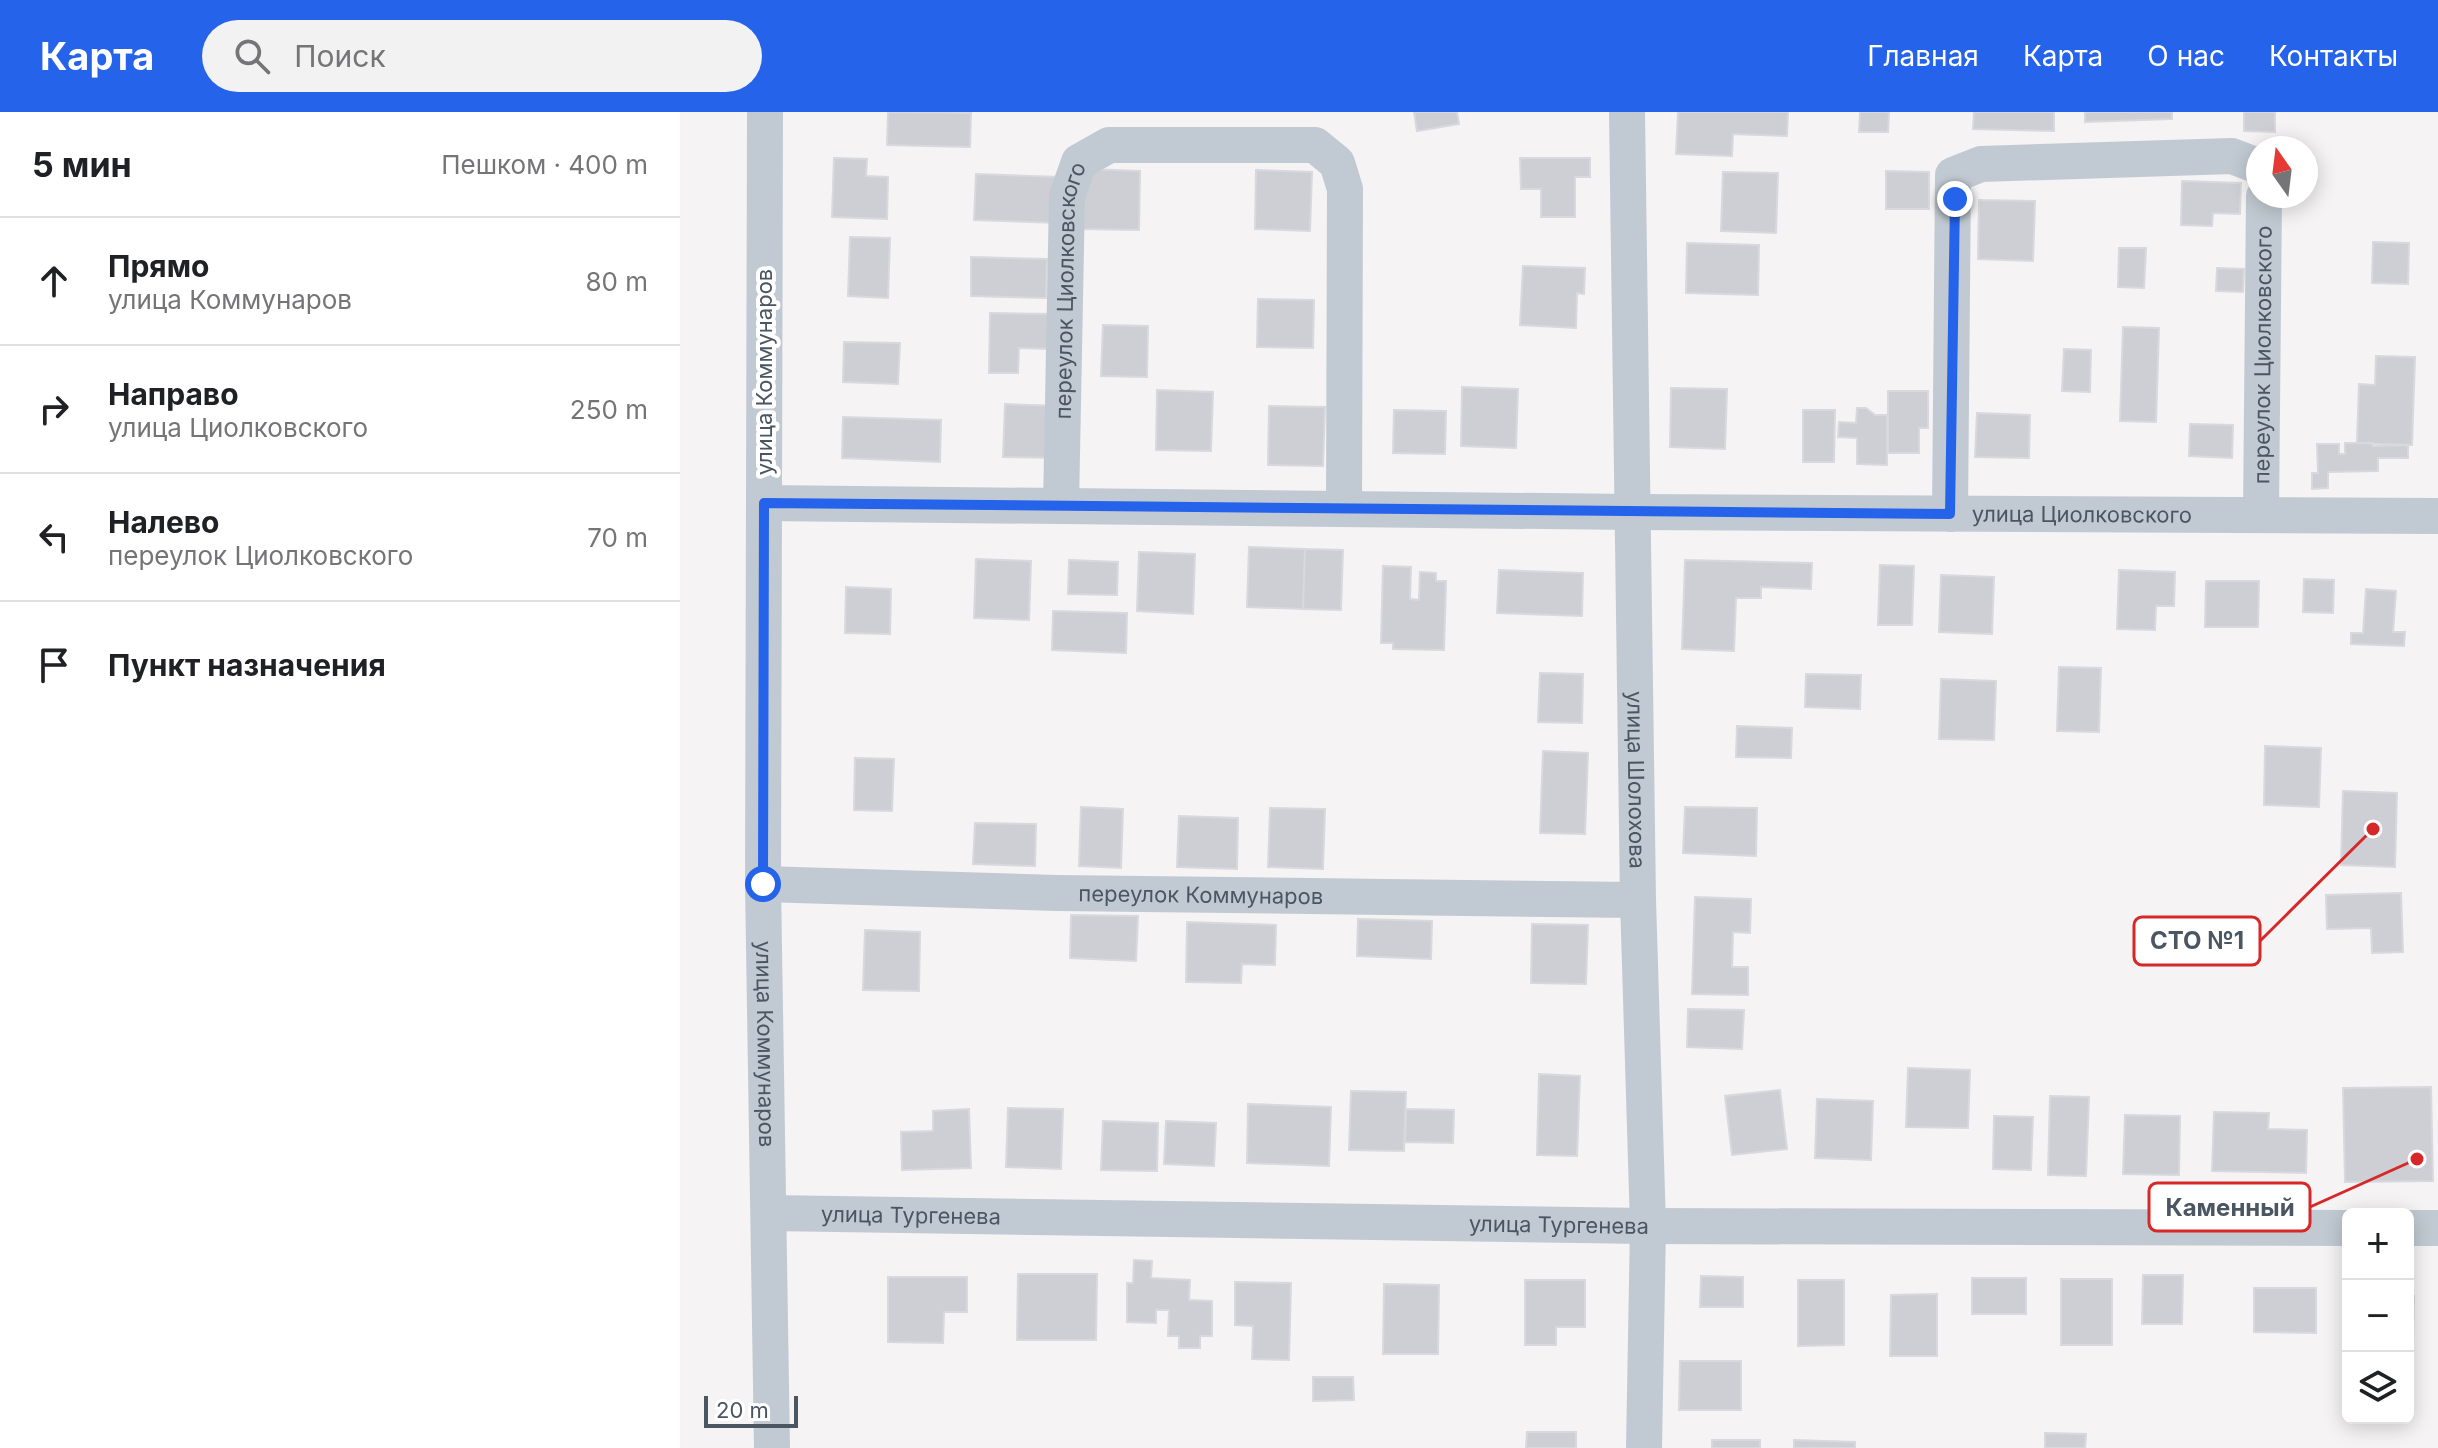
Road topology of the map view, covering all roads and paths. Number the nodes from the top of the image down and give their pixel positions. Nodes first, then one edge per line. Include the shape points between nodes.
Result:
1 (765, 112) edge
2 (1627, 112) edge
3 (2246, 161) edge
4 (2264, 208) edge
5 (764, 503) junction
6 (1061, 506) junction
7 (1344, 508) junction
8 (1633, 512) junction
9 (1950, 514) junction
10 (2261, 515) junction
11 (2438, 516) edge
12 (763, 884) junction
13 (1638, 900) junction
14 (769, 1213) junction
15 (1648, 1226) junction
16 (2342, 1228) edge
17 (2414, 1228) edge
18 (2438, 1228) edge
19 (772, 1448) edge
20 (1644, 1448) edge

1 - 5 street, улица Коммунаров
2 - 8 street, улица Шолохова
3 - 9 street via 2216,156 1981,164 1953,175
4 - 10 street, переулок Циолковского
5 - 6 street, улица Циолковского
5 - 12 street, улица Коммунаров
6 - 7 street, улица Циолковского
6 - 7 street, переулок Циолковского via 1067,196 1079,162 1109,145 1315,145 1337,163 1345,189
7 - 8 street, улица Циолковского
8 - 9 street, улица Циолковского
8 - 13 street, улица Шолохова
9 - 10 street, улица Циолковского
10 - 11 street, улица Циолковского
12 - 13 street, переулок Коммунаров
12 - 14 street, улица Коммунаров
13 - 15 street, улица Шолохова
14 - 15 street, улица Тургенева
14 - 19 street, улица Коммунаров
15 - 16 street, улица Тургенева
15 - 20 street, улица Шолохова
17 - 18 street

